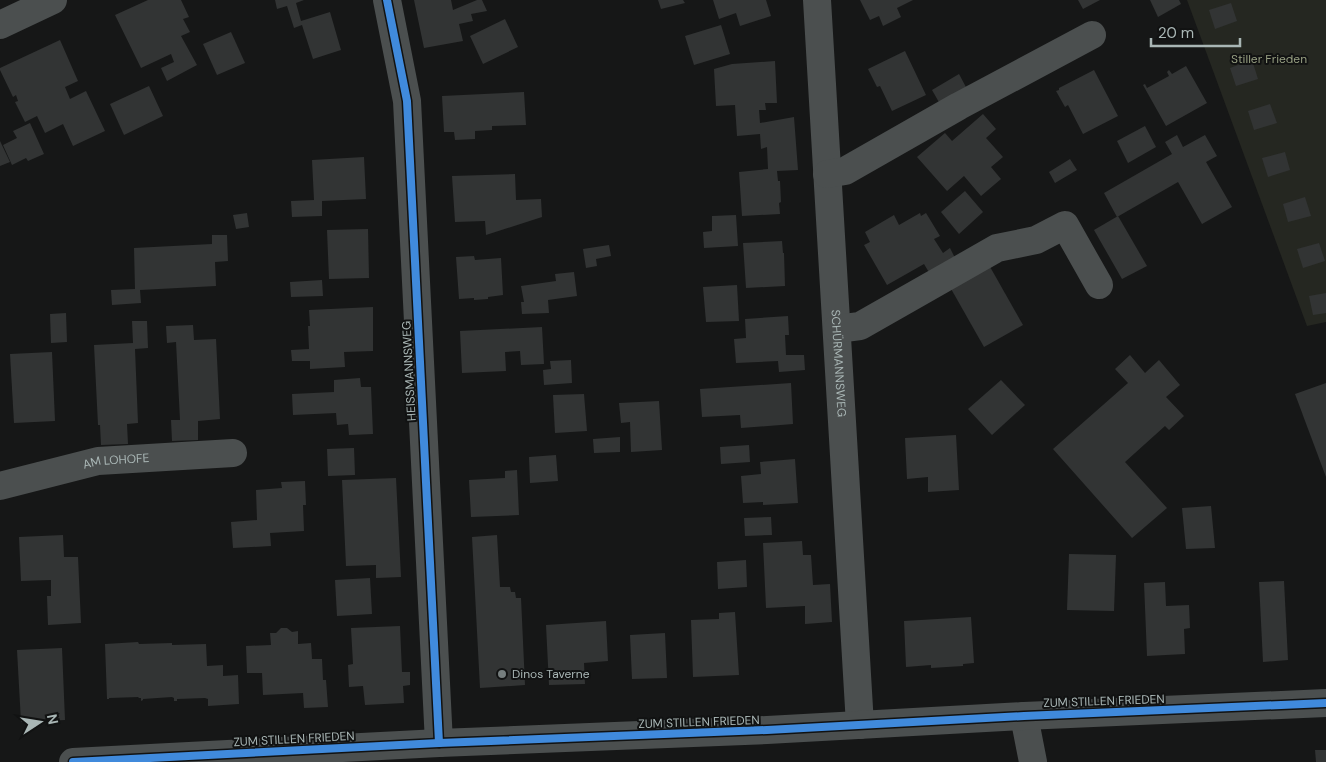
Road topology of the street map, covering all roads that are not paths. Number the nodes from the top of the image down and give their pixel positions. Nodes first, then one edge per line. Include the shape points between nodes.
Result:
1 (54, 0) edge
2 (387, 0) edge
3 (817, 0) edge
4 (0, 25) edge
5 (1092, 35) dead end
6 (827, 174) junction
7 (1100, 285) dead end
8 (837, 329) junction
9 (233, 453) dead end
10 (0, 486) edge
11 (1326, 703) edge
12 (1024, 716) junction
13 (860, 725) junction
14 (439, 743) junction
15 (536, 751) edge
16 (73, 762) edge
17 (1033, 762) edge

1 - 4 street
2 - 14 street, HEISSMANNSWEG via 407,101
3 - 6 street, SCHÜRMANNSWEG
5 - 6 street via 845,171
6 - 8 street, SCHÜRMANNSWEG
7 - 8 street via 1065,225 1036,240 997,248 860,326
8 - 13 street, SCHÜRMANNSWEG
9 - 10 street, AM LOHOFE via 98,461
11 - 12 street, ZUM STILLEN FRIEDEN
12 - 13 street, ZUM STILLEN FRIEDEN
12 - 17 street
13 - 15 street, ZUM STILLEN FRIEDEN
14 - 15 street, ZUM STILLEN FRIEDEN
14 - 16 street, ZUM STILLEN FRIEDEN

